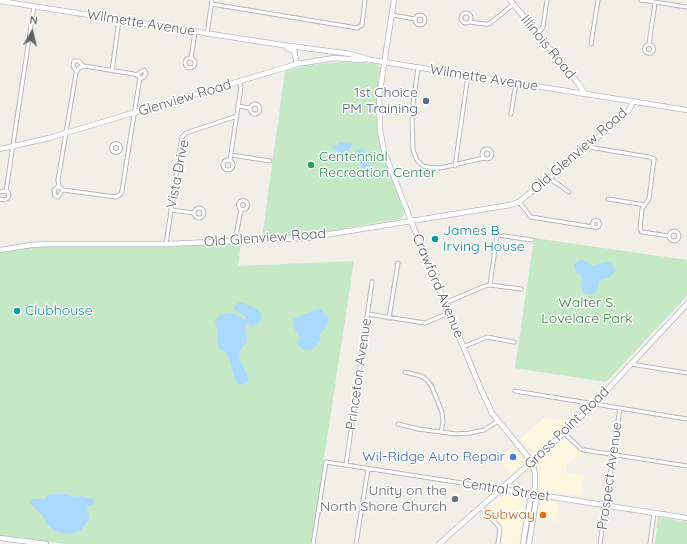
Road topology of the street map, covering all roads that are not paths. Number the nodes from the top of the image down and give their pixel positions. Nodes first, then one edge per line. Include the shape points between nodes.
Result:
1 (212, 0) edge
2 (365, 0) edge
3 (394, 0) edge
4 (510, 0) edge
5 (547, 0) edge
6 (598, 0) edge
7 (640, 0) edge
8 (0, 1) edge
9 (655, 3) junction
10 (212, 4) junction
11 (514, 4) junction
12 (34, 6) junction
13 (687, 7) edge
14 (392, 15) junction
15 (415, 19) dead end
16 (119, 20) junction
17 (470, 22) dead end
18 (195, 32) junction
19 (538, 33) junction
20 (207, 34) junction
21 (591, 44) dead end
22 (649, 44) dead end
23 (282, 45) junction
24 (191, 58) dead end
25 (371, 60) junction
26 (384, 62) junction
27 (297, 64) junction
28 (83, 66) junction
29 (418, 68) junction
30 (76, 71) junction
31 (112, 71) junction
32 (136, 75) junction
33 (468, 75) junction
34 (140, 79) junction
35 (239, 81) junction
36 (516, 83) junction
37 (585, 94) junction
38 (633, 101) junction
39 (238, 106) junction
40 (250, 108) dead end
41 (687, 110) edge
42 (134, 113) junction
43 (511, 114) dead end
44 (237, 116) junction
45 (67, 133) junction
46 (13, 146) junction
47 (588, 146) junction
48 (120, 148) dead end
49 (0, 149) edge
50 (128, 150) junction
51 (231, 155) junction
52 (484, 158) dead end
53 (230, 160) dead end
54 (270, 161) dead end
55 (455, 166) junction
56 (549, 178) junction
57 (59, 186) junction
58 (64, 190) junction
59 (6, 191) junction
60 (0, 192) edge
61 (569, 192) dead end
62 (0, 199) edge
63 (608, 199) dead end
64 (519, 202) junction
65 (645, 205) junction
66 (241, 209) dead end
67 (171, 210) junction
68 (194, 213) dead end
69 (411, 220) junction
70 (593, 227) dead end
71 (669, 236) dead end
72 (532, 240) dead end
73 (235, 241) junction
74 (166, 244) junction
75 (0, 250) edge
76 (398, 263) dead end
77 (372, 282) dead end
78 (490, 285) junction
79 (521, 289) dead end
80 (445, 303) junction
81 (687, 304) edge
82 (449, 313) junction
83 (368, 314) junction
84 (389, 318) junction
85 (514, 342) dead end
86 (464, 347) junction
87 (631, 364) junction
88 (405, 372) dead end
89 (687, 373) edge
90 (515, 391) dead end
91 (594, 404) junction
92 (620, 408) junction
93 (687, 419) edge
94 (498, 421) junction
95 (398, 424) dead end
96 (441, 432) junction
97 (564, 433) junction
98 (613, 454) junction
99 (532, 462) junction
100 (346, 465) junction
101 (687, 466) edge
102 (368, 469) junction
103 (501, 490) junction
104 (534, 495) junction
105 (606, 505) junction
106 (481, 507) junction
107 (654, 513) junction
108 (687, 518) edge
109 (0, 538) edge
110 (46, 544) edge
111 (313, 544) edge
112 (356, 544) edge
113 (439, 544) edge
114 (498, 544) edge
115 (523, 544) edge
116 (529, 544) edge
117 (600, 544) edge
118 (650, 544) edge

1 - 10 street
2 - 10 street via 362,25 359,27
3 - 14 main road, Crawford Avenue
4 - 11 main road, Illinois Road
5 - 19 street via 543,27
6 - 21 street
7 - 9 street
8 - 12 main road, Wilmette Avenue
9 - 13 street
9 - 22 street
10 - 20 street
11 - 17 street via 489,24
11 - 19 main road, Illinois Road
12 - 16 main road, Wilmette Avenue
12 - 46 street
14 - 15 street
14 - 26 main road, Crawford Avenue
16 - 18 main road, Wilmette Avenue
16 - 31 street
18 - 20 main road, Wilmette Avenue
18 - 24 street
19 - 37 main road, Illinois Road
20 - 23 main road, Wilmette Avenue
23 - 25 main road, Wilmette Avenue via 352,54
23 - 27 main road via 294,51
25 - 26 main road, Wilmette Avenue
25 - 27 main road, Glenview Road via 334,58
26 - 29 main road, Wilmette Avenue
26 - 69 main road, Crawford Avenue via 379,97 380,130 387,161
27 - 35 main road, Glenview Road
28 - 30 street
28 - 30 street via 79,61 74,61
28 - 31 street
29 - 33 main road, Wilmette Avenue
29 - 55 street via 413,104 415,156 420,163 428,167
30 - 45 street
31 - 32 street
32 - 34 street
32 - 34 street via 144,70 144,77
33 - 36 main road, Wilmette Avenue
33 - 55 street
34 - 42 street
35 - 39 street via 241,88
35 - 42 main road, Glenview Road
36 - 37 main road, Wilmette Avenue
36 - 43 street
37 - 38 main road, Wilmette Avenue
38 - 41 main road, Wilmette Avenue
38 - 47 main road, Old Glenview Road via 629,110
39 - 40 street
39 - 44 street
42 - 45 main road, Glenview Road
42 - 50 street
44 - 51 street
44 - 67 street, Vista Drive via 184,134 181,139
45 - 46 main road, Glenview Road
45 - 57 street
46 - 49 main road, Glenview Road
46 - 59 street
47 - 56 main road, Old Glenview Road
47 - 65 street via 654,160 649,199
48 - 50 street
50 - 58 street via 121,194 118,196
51 - 53 street
51 - 54 street
52 - 55 street
56 - 61 street
56 - 64 main road, Old Glenview Road
57 - 58 street
57 - 58 street via 54,190 55,196 58,197
59 - 60 street
59 - 62 street via 8,198 4,201
63 - 65 street
64 - 69 main road, Old Glenview Road
64 - 70 street via 531,217
65 - 71 street via 642,211 641,231
66 - 73 street
67 - 68 street
67 - 74 street, Vista Drive
69 - 73 main road, Old Glenview Road via 306,238
69 - 80 main road, Crawford Avenue
72 - 78 street via 497,235
73 - 74 main road, Old Glenview Road
74 - 75 main road, Old Glenview Road via 48,244
76 - 84 street
77 - 83 street, Princeton Avenue
78 - 79 street
78 - 80 street
80 - 82 main road, Crawford Avenue
81 - 87 main road, Gross Point Road
82 - 84 street via 425,323
82 - 86 main road, Crawford Avenue
83 - 84 street
83 - 100 street, Princeton Avenue
85 - 86 street via 487,337
86 - 94 main road, Crawford Avenue via 492,413
87 - 89 street
87 - 91 main road, Gross Point Road
88 - 96 street via 421,376 432,387 442,412
90 - 91 street
91 - 92 street
91 - 97 main road, Gross Point Road
92 - 93 street
92 - 98 street, Prospect Avenue
94 - 96 street via 484,430 470,433
94 - 99 main road, Crawford Avenue
95 - 96 street
97 - 98 street via 582,450
97 - 99 main road, Gross Point Road
98 - 101 street
98 - 105 street, Prospect Avenue
99 - 103 main road, Gross Point Road
99 - 104 main road via 535,474
100 - 102 street, Central Street
100 - 111 street, Central Street via 326,462
102 - 103 street, Central Street
102 - 112 street
103 - 104 main road, Central Street
103 - 106 main road, Gross Point Road
104 - 105 main road, Central Street
104 - 115 main road via 530,501
104 - 116 main road via 536,500
105 - 107 main road, Central Street
105 - 117 street, Prospect Avenue
106 - 113 main road, Gross Point Road
106 - 114 street via 500,528
107 - 108 main road, Central Street
107 - 118 street
109 - 110 main road

